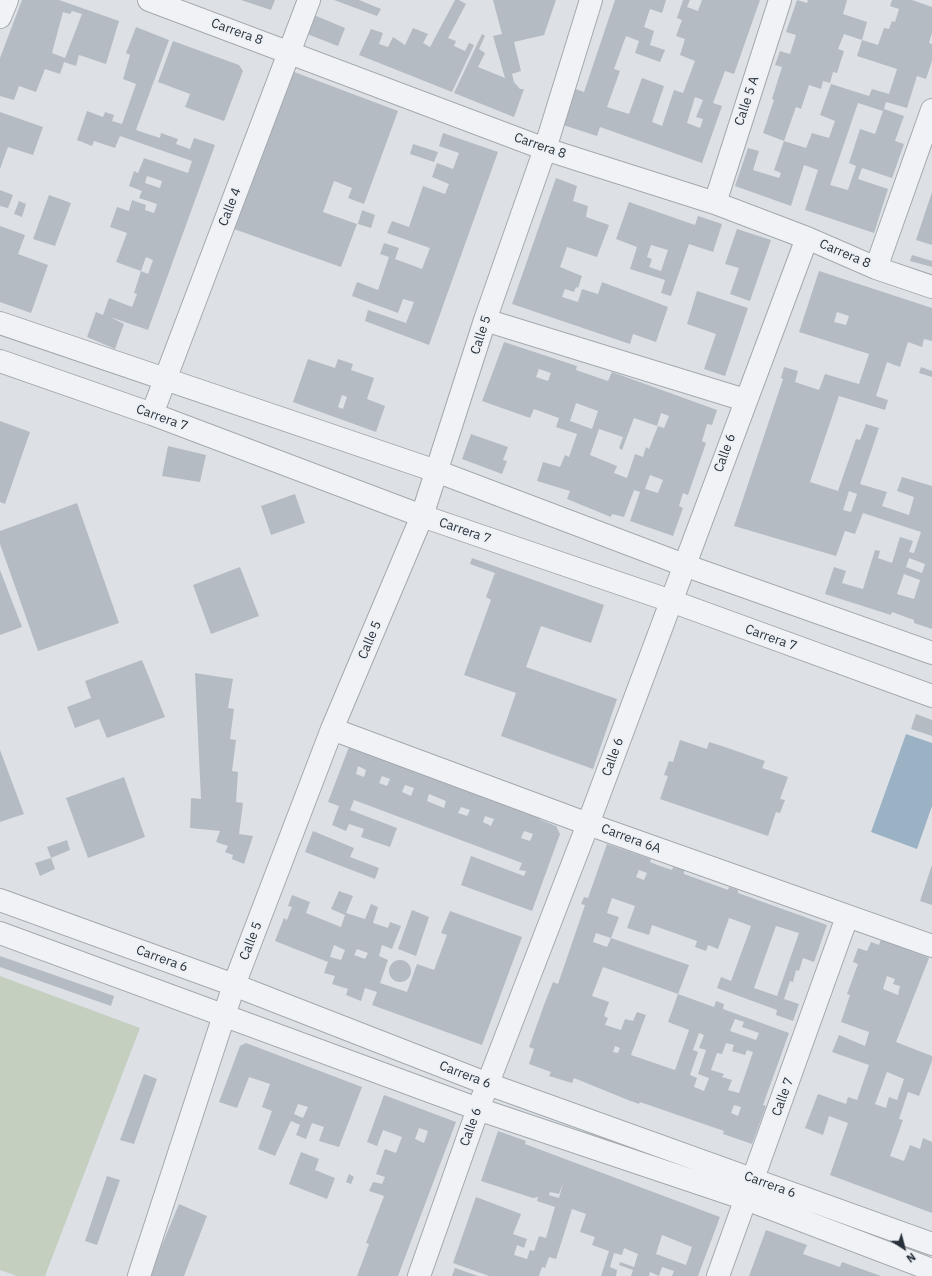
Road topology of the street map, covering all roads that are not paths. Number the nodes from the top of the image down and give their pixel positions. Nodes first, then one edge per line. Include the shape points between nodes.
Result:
1 (7, 0) edge
2 (149, 0) edge
3 (309, 0) edge
4 (591, 0) edge
5 (780, 0) edge
6 (0, 17) edge
7 (289, 52) junction
8 (932, 110) edge
9 (545, 149) junction
10 (715, 203) junction
11 (807, 238) junction
12 (876, 268) junction
13 (932, 287) edge
14 (486, 320) junction
15 (0, 323) edge
16 (0, 361) edge
17 (165, 379) junction
18 (745, 400) junction
19 (152, 414) junction
20 (436, 471) junction
21 (422, 516) junction
22 (684, 565) junction
23 (670, 601) junction
24 (932, 653) edge
25 (931, 693) edge
26 (332, 729) junction
27 (588, 824) junction
28 (0, 900) edge
29 (847, 917) junction
30 (0, 934) edge
31 (932, 946) edge
32 (234, 985) junction
33 (223, 1017) junction
34 (488, 1084) junction
35 (478, 1109) junction
36 (754, 1180) junction
37 (746, 1199) junction
38 (932, 1244) edge
39 (932, 1270) edge
40 (139, 1276) edge
41 (419, 1276) edge
42 (718, 1276) edge

1 - 6 street
2 - 7 street, Carrera 8
3 - 7 street, Calle 4
4 - 9 street, Calle 5
5 - 10 street, Calle 5 A
7 - 9 street, Carrera 8
7 - 17 street, Calle 4
8 - 12 street
9 - 10 street, Carrera 8
9 - 14 street, Calle 5
10 - 11 street, Carrera 8
11 - 12 street, Carrera 8
11 - 18 street, Calle 6
12 - 13 street, Carrera 8
14 - 18 street
14 - 20 street, Calle 5
15 - 17 street
16 - 19 street, Carrera 7
17 - 19 street, Calle 4
17 - 20 street
18 - 22 street, Calle 6
19 - 21 street, Carrera 7
20 - 21 street, Calle 5
20 - 22 street
21 - 23 street, Carrera 7
21 - 26 street, Calle 5
22 - 23 street, Calle 6
22 - 24 street
23 - 25 street, Carrera 7
23 - 27 street, Calle 6
26 - 27 street, Carrera 6A
26 - 32 street, Calle 5
27 - 29 street, Carrera 6A
27 - 34 street, Calle 6
28 - 32 street, Carrera 6
29 - 31 street, Carrera 6A
29 - 36 street, Calle 7
30 - 33 street, Carrera 6
32 - 33 street, Calle 5
32 - 34 street, Carrera 6
33 - 35 street, Carrera 6
33 - 40 street, Calle 5
34 - 35 street, Calle 6
34 - 36 street, Carrera 6
35 - 37 street, Carrera 6
35 - 41 street, Calle 6
36 - 37 street, Calle 7
36 - 38 street, Carrera 6
37 - 39 street, Carrera 6
37 - 42 street, Calle 7

